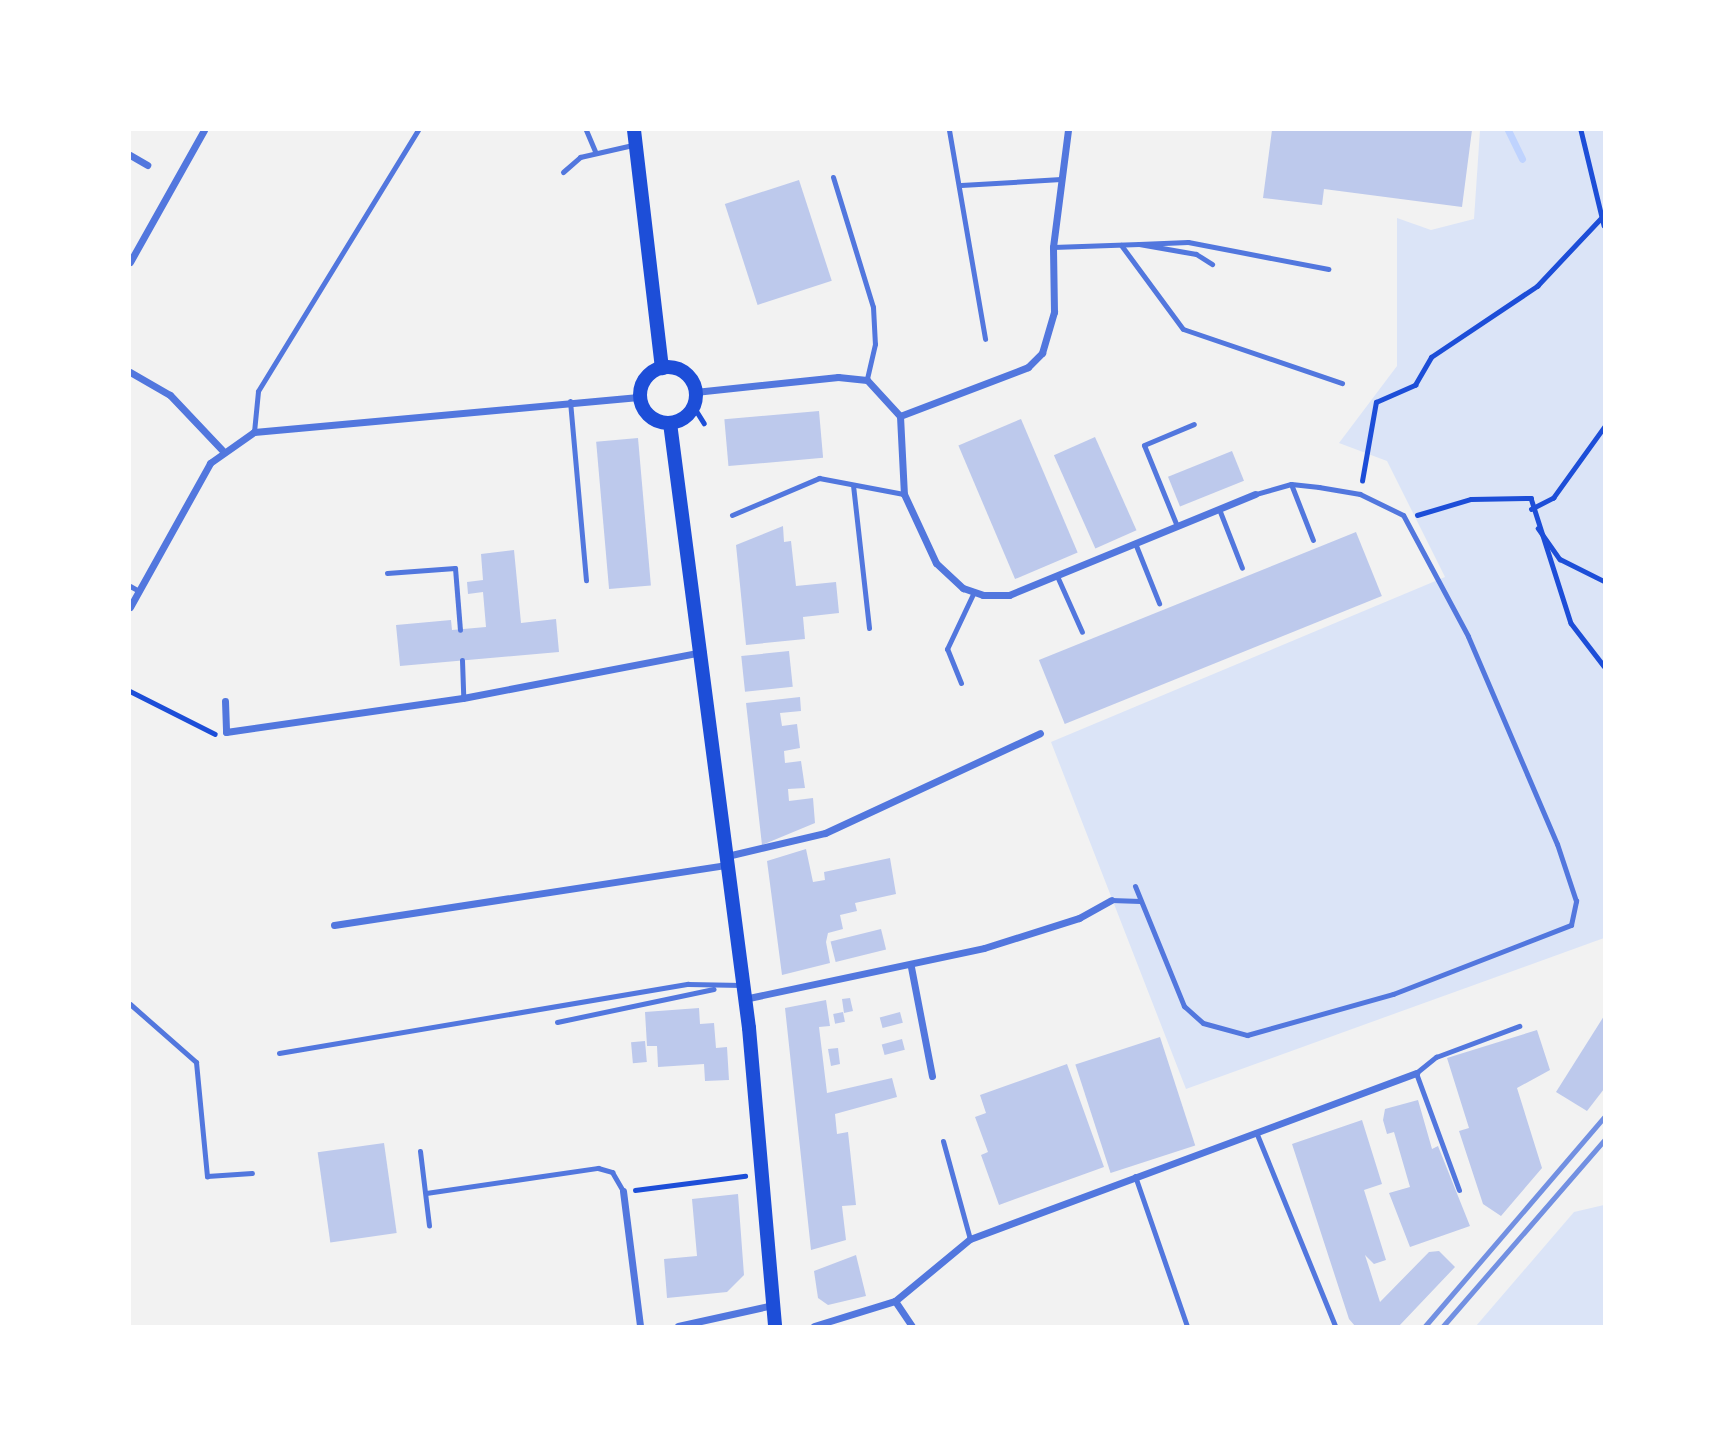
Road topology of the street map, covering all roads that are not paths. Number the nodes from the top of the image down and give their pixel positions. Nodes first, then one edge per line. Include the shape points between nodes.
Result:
1 (204, 130) edge
2 (418, 130) edge
3 (586, 130) edge
4 (949, 130) edge
5 (1068, 130) edge
6 (635, 137) edge
7 (596, 153) junction
8 (130, 155) edge
9 (147, 165) dead end
10 (563, 172) dead end
11 (833, 177) dead end
12 (1061, 179) junction
13 (961, 185) junction
14 (1139, 244) junction
15 (1121, 245) junction
16 (1053, 247) junction
17 (130, 262) edge
18 (1212, 264) dead end
19 (1328, 269) dead end
20 (985, 338) dead end
21 (662, 368) junction
22 (130, 372) edge
23 (867, 380) junction
24 (1342, 383) dead end
25 (641, 397) junction
26 (695, 399) junction
27 (570, 401) junction
28 (900, 416) junction
29 (670, 423) junction
30 (1194, 424) dead end
31 (254, 432) junction
32 (223, 451) junction
33 (1291, 484) junction
34 (853, 485) junction
35 (904, 494) junction
36 (1255, 494) joint
37 (1219, 509) junction
38 (732, 515) dead end
39 (1177, 526) junction
40 (1313, 540) dead end
41 (1135, 543) junction
42 (1242, 568) dead end
43 (387, 573) dead end
44 (1057, 576) junction
45 (586, 580) dead end
46 (130, 586) edge
47 (138, 591) junction
48 (974, 592) junction
49 (1158, 603) dead end
50 (130, 607) edge
51 (869, 628) dead end
52 (460, 630) dead end
53 (1082, 632) dead end
54 (703, 652) junction
55 (462, 660) dead end
56 (961, 683) dead end
57 (463, 698) junction
58 (225, 702) dead end
59 (1040, 733) dead end
60 (728, 860) junction
61 (1135, 886) dead end
62 (1111, 900) joint
63 (1140, 901) junction
64 (334, 925) dead end
65 (911, 967) junction
66 (715, 989) junction
67 (743, 992) junction
68 (130, 1004) edge
69 (557, 1022) dead end
70 (1519, 1026) dead end
71 (279, 1053) dead end
72 (1416, 1073) junction
73 (932, 1076) dead end
74 (1256, 1132) junction
75 (943, 1141) dead end
76 (420, 1151) dead end
77 (252, 1173) dead end
78 (1135, 1176) junction
79 (1459, 1190) dead end
80 (624, 1191) joint
81 (426, 1193) junction
82 (429, 1224) dead end
83 (971, 1239) junction
84 (895, 1301) junction
85 (773, 1305) junction
86 (640, 1326) edge
87 (678, 1326) edge
88 (775, 1326) edge
89 (814, 1326) edge
90 (912, 1326) edge
91 (1187, 1326) edge
92 (1335, 1326) edge

1 - 17 street
2 - 31 lane via 258,391
3 - 7 lane
4 - 13 lane
5 - 12 street
6 - 7 lane
6 - 21 main road
7 - 10 lane
8 - 9 street
11 - 23 lane via 873,307 875,344
12 - 13 lane
12 - 16 street
13 - 20 lane via 961,222
14 - 15 lane
14 - 18 lane via 1196,254
14 - 19 lane via 1188,242
15 - 16 lane
15 - 24 lane via 1183,330
16 - 28 street via 1054,312 1042,353 1028,368
21 - 25 main road via 644,380
21 - 26 main road via 681,371
22 - 32 street via 170,395
23 - 26 street via 838,377
23 - 28 street
25 - 27 street
25 - 29 main road via 652,418
26 - 29 main road
27 - 31 street
27 - 45 lane
28 - 35 street
29 - 54 main road
30 - 39 lane via 1144,445
31 - 32 street
32 - 47 street via 193,488
33 - 36 lane
33 - 40 lane
33 - 63 lane via 1360,494 1403,516 1422,544 1557,844 1576,901 1571,925 1359,1006 1247,1035 1203,1023 1184,1006
34 - 35 lane
34 - 38 lane via 819,478
34 - 51 lane
35 - 48 street via 936,563
36 - 37 street
37 - 39 street
37 - 42 lane
39 - 41 street
41 - 44 street
41 - 49 lane
43 - 52 lane via 455,568
44 - 48 street via 1009,595
44 - 53 lane
46 - 47 lane
47 - 50 street
48 - 56 lane via 947,649
54 - 57 street
54 - 60 main road
55 - 57 lane
57 - 58 street via 226,732
59 - 60 street via 825,833
60 - 64 street
60 - 67 main road
61 - 63 lane
62 - 63 lane
62 - 65 street via 1079,918
65 - 67 street
65 - 73 street
66 - 67 lane
66 - 69 lane
66 - 71 lane via 688,984
67 - 85 main road
68 - 77 lane via 196,1062 208,1176
70 - 72 lane via 1436,1057
72 - 74 street
72 - 79 lane
74 - 78 street
74 - 92 lane
75 - 83 lane
76 - 81 lane
78 - 83 street
78 - 91 lane
80 - 81 lane via 612,1172 598,1168
80 - 86 street
81 - 82 lane
83 - 84 street
84 - 89 street
84 - 90 street
85 - 87 street
85 - 88 main road

